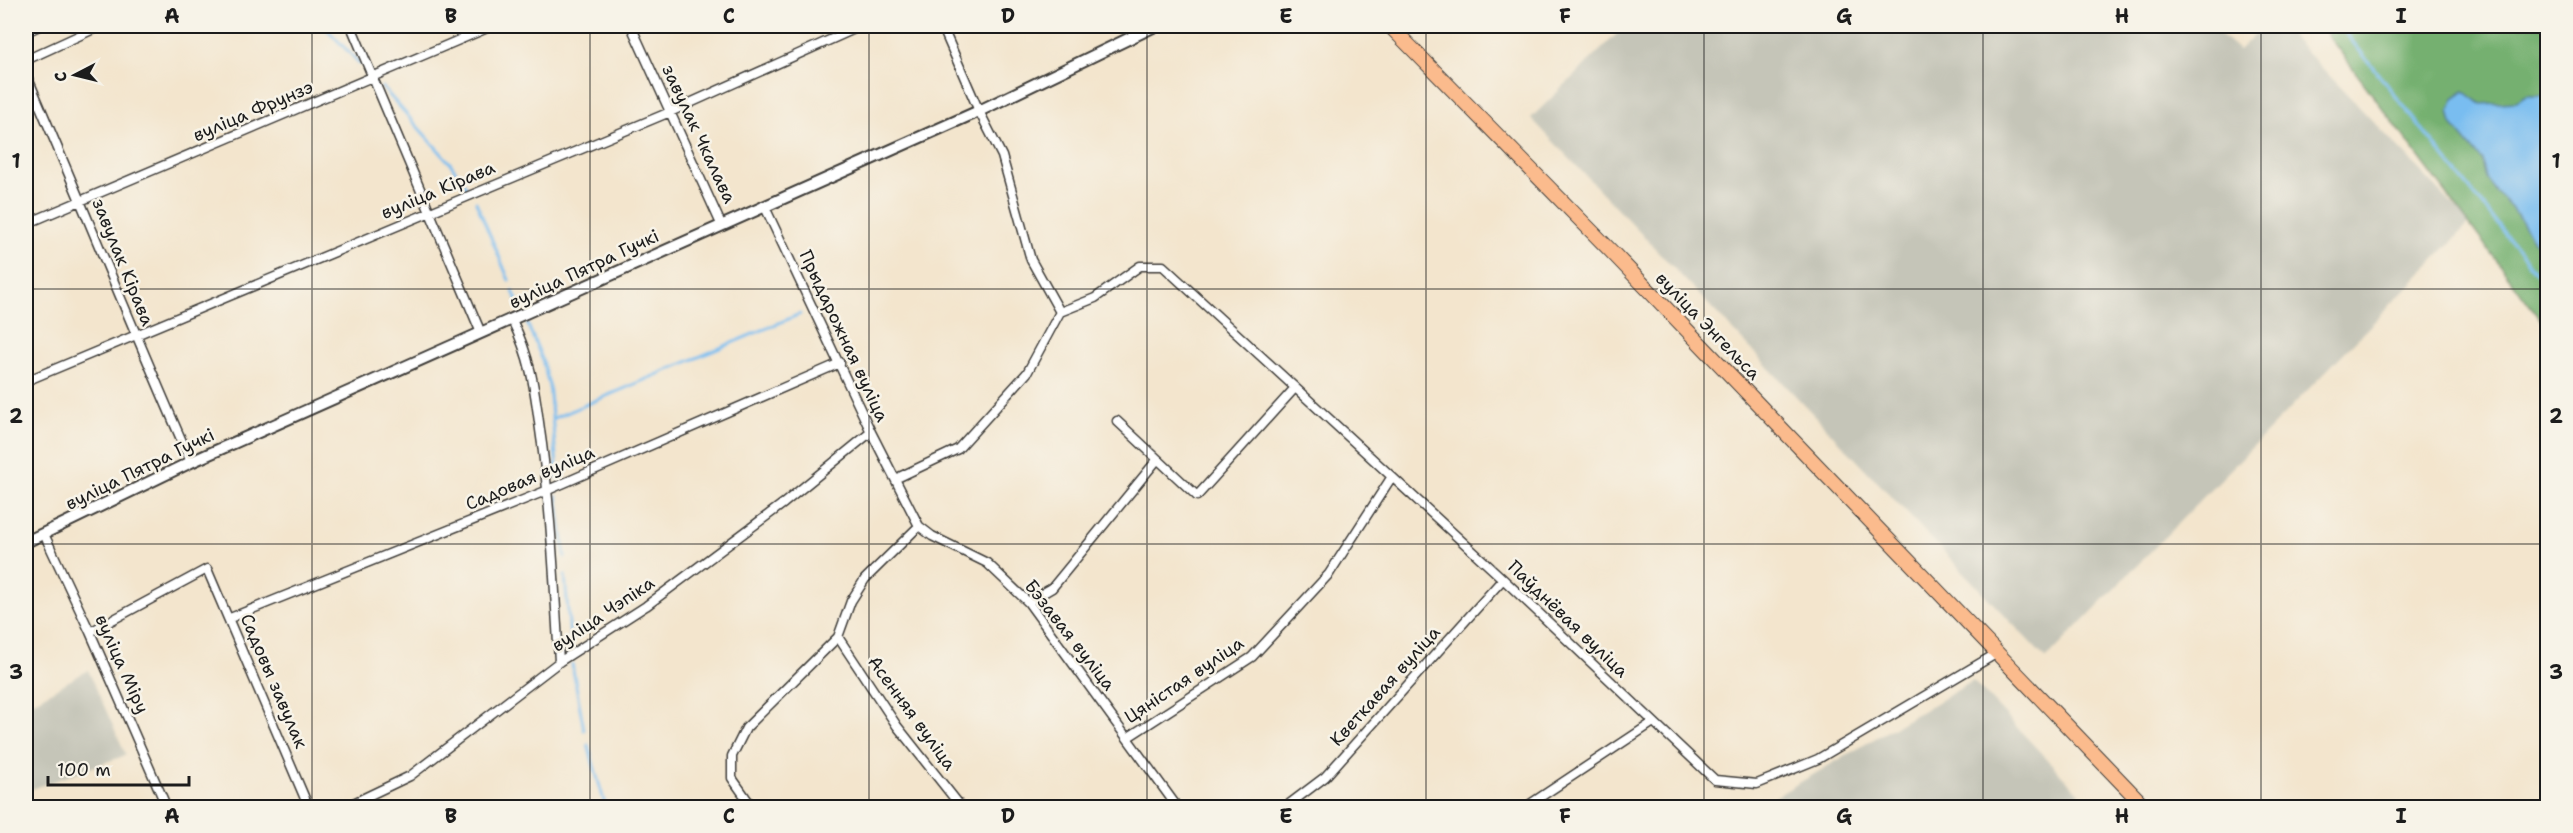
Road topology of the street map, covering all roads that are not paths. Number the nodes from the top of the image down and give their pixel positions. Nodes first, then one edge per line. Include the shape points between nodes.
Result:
1 (39, 26) edge
2 (100, 26) edge
3 (351, 26) edge
4 (492, 26) edge
5 (631, 26) edge
6 (861, 26) edge
7 (942, 26) edge
8 (1155, 26) edge
9 (1390, 26) edge
10 (26, 32) edge
11 (26, 60) edge
12 (26, 74) edge
13 (372, 77) junction
14 (979, 111) junction
15 (670, 112) junction
16 (82, 202) junction
17 (764, 205) junction
18 (428, 212) junction
19 (26, 224) edge
20 (721, 224) junction
21 (1060, 312) junction
22 (512, 320) junction
23 (481, 333) junction
24 (135, 335) junction
25 (840, 363) junction
26 (26, 381) edge
27 (1294, 389) junction
28 (1117, 421) dead end
29 (871, 432) junction
30 (1157, 460) junction
31 (191, 462) junction
32 (1391, 478) junction
33 (895, 479) junction
34 (548, 490) junction
35 (919, 526) junction
36 (44, 534) junction
37 (26, 542) edge
38 (1503, 579) junction
39 (1028, 602) junction
40 (230, 618) junction
41 (90, 632) junction
42 (838, 637) junction
43 (1999, 652) junction
44 (559, 663) junction
45 (1652, 723) junction
46 (1127, 738) junction
47 (167, 807) edge
48 (309, 807) edge
49 (343, 807) edge
50 (753, 807) edge
51 (962, 807) edge
52 (1178, 807) edge
53 (1284, 807) edge
54 (1524, 807) edge
55 (2146, 807) edge

1 - 10 street
2 - 11 street
3 - 13 street
4 - 13 street, вуліца Фрунзэ
5 - 15 street, завулак Чкалава
6 - 15 street, вуліца Кірава
7 - 14 street
8 - 14 street, вуліца Пятра Гучкі
9 - 43 main road, вуліца Энгельса
12 - 16 street, завулак Кірава
13 - 16 street, вуліца Фрунзэ
13 - 18 street
14 - 17 street, вуліца Пятра Гучкі
14 - 21 street via 1002,156 1031,260
15 - 18 street, вуліца Кірава
15 - 20 street, завулак Чкалава
16 - 19 street, вуліца Фрунзэ
16 - 24 street, завулак Кірава
17 - 20 street, вуліца Пятра Гучкі
17 - 25 street, Прыдарожная вуліца
18 - 23 street
18 - 24 street, вуліца Кірава
20 - 22 street, вуліца Пятра Гучкі
21 - 27 street, Паўднёвая вуліца via 1095,298 1140,266 1163,266
21 - 33 street via 1027,373 958,449
22 - 23 street, вуліца Пятра Гучкі
22 - 34 street via 526,349 534,380
23 - 31 street, вуліца Пятра Гучкі
24 - 26 street, вуліца Кірава
24 - 31 street, завулак Кірава
25 - 29 street, Прыдарожная вуліца
25 - 34 street, Садовая вуліца
27 - 30 street via 1197,496
27 - 32 street, Паўднёвая вуліца
28 - 30 street
29 - 33 street, Прыдарожная вуліца
29 - 44 street, вуліца Чэпіка via 782,505 646,606
30 - 39 street via 1052,588
31 - 36 street, вуліца Пятра Гучкі
32 - 38 street, Паўднёвая вуліца
32 - 46 street, Цяністая вуліца via 1329,574 1252,657
33 - 35 street
34 - 40 street, Садовая вуліца
34 - 44 street
35 - 39 street, Бэзавая вуліца via 987,563
35 - 42 street via 865,579 851,601
36 - 37 street, вуліца Пятра Гучкі
36 - 41 street, вуліца Міру
38 - 45 street, Паўднёвая вуліца
38 - 53 street, Кветкавая вуліца via 1325,777
39 - 46 street, Бэзавая вуліца
40 - 41 street, Садовы завулак via 207,569
40 - 48 street, Садовы завулак
41 - 47 street, вуліца Міру
42 - 50 street via 746,728 732,756 732,778
42 - 51 street, Асенняя вуліца via 897,726
43 - 45 street, Паўднёвая вуліца via 1818,759 1757,784 1715,780
43 - 55 main road, вуліца Энгельса
44 - 49 street, вуліца Чэпіка via 410,776
45 - 54 street
46 - 52 street, Бэзавая вуліца

